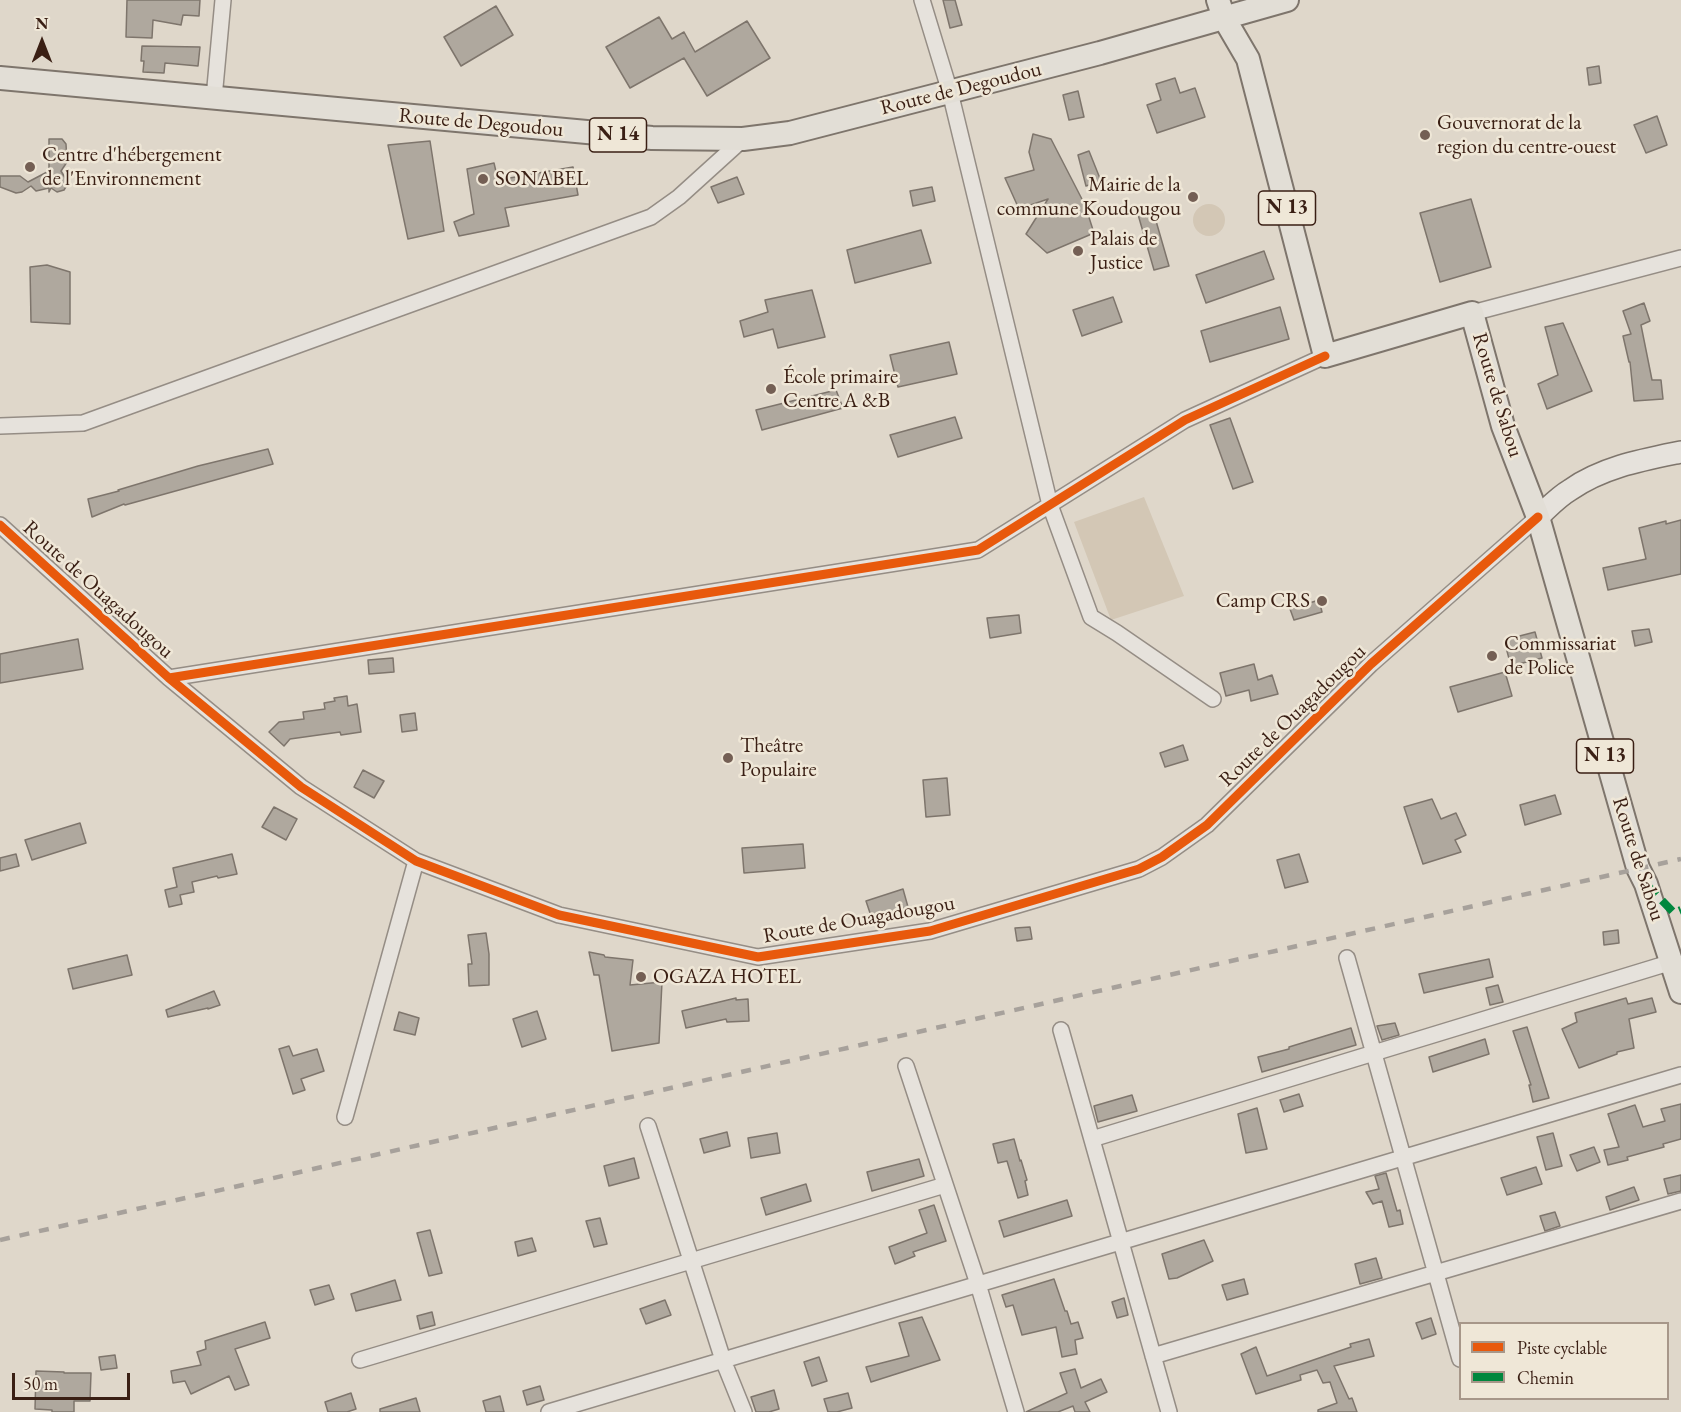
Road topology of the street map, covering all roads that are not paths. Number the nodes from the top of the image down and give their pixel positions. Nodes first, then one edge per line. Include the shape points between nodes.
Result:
1 (223, 0) edge
2 (922, 0) edge
3 (1287, 0) edge
4 (1236, 8) edge
5 (0, 78) edge
6 (950, 92) junction
7 (214, 99) junction
8 (743, 139) junction
9 (1681, 258) edge
10 (1472, 313) junction
11 (1325, 356) junction
12 (0, 426) edge
13 (1681, 452) edge
14 (1050, 505) junction
15 (1538, 517) junction
16 (0, 525) edge
17 (169, 678) junction
18 (1214, 699) dead end
19 (416, 861) junction
20 (1347, 958) dead end
21 (1672, 962) junction
22 (1681, 992) edge
23 (1061, 1030) dead end
24 (1374, 1053) junction
25 (906, 1066) dead end
26 (1681, 1075) edge
27 (345, 1117) dead end
28 (648, 1126) dead end
29 (1092, 1139) junction
30 (1403, 1157) junction
31 (945, 1185) junction
32 (1681, 1201) edge
33 (1121, 1241) junction
34 (691, 1261) junction
35 (1436, 1272) junction
36 (978, 1284) junction
37 (1459, 1352) edge
38 (1153, 1356) junction
39 (360, 1360) dead end
40 (723, 1360) junction
41 (549, 1412) edge
42 (744, 1412) edge
43 (1016, 1412) edge
44 (1169, 1412) edge

1 - 7 street
2 - 6 street
3 - 4 main road, N 14
4 - 6 main road, Route de Degoudou / N 14 via 1100,53
4 - 11 main road, N 13
5 - 7 main road, Route de Degoudou / N 14
6 - 8 main road, Route de Degoudou / N 14 via 790,133
6 - 14 street
7 - 8 main road, Route de Degoudou / N 14 via 652,138
8 - 12 street via 651,217 83,423
9 - 10 street
10 - 11 main road
10 - 15 main road, Route de Sabou / N 13 via 1503,426
11 - 14 street via 1185,420
13 - 15 main road, Route de Ouagadougou via 1595,475 1568,490
14 - 17 street via 978,550
14 - 18 street via 1091,617
15 - 19 street, Route de Ouagadougou via 1371,664 1207,825 1139,869 930,931 758,957 559,915
15 - 21 main road, Route de Sabou / N 13 via 1638,868
16 - 17 street, Route de Ouagadougou
17 - 19 street, Route de Ouagadougou via 300,787
19 - 27 street
20 - 24 street
21 - 22 main road, Route de Sabou / N 13
21 - 24 street
23 - 29 street
24 - 29 street
24 - 30 street
25 - 31 street
26 - 30 street
28 - 34 street
29 - 33 street
30 - 33 street
30 - 35 street
31 - 34 street
31 - 36 street
32 - 35 street
33 - 36 street
33 - 38 street
34 - 39 street
34 - 40 street
35 - 37 street
35 - 38 street
36 - 40 street
36 - 43 street
38 - 44 street
40 - 41 street
40 - 42 street

